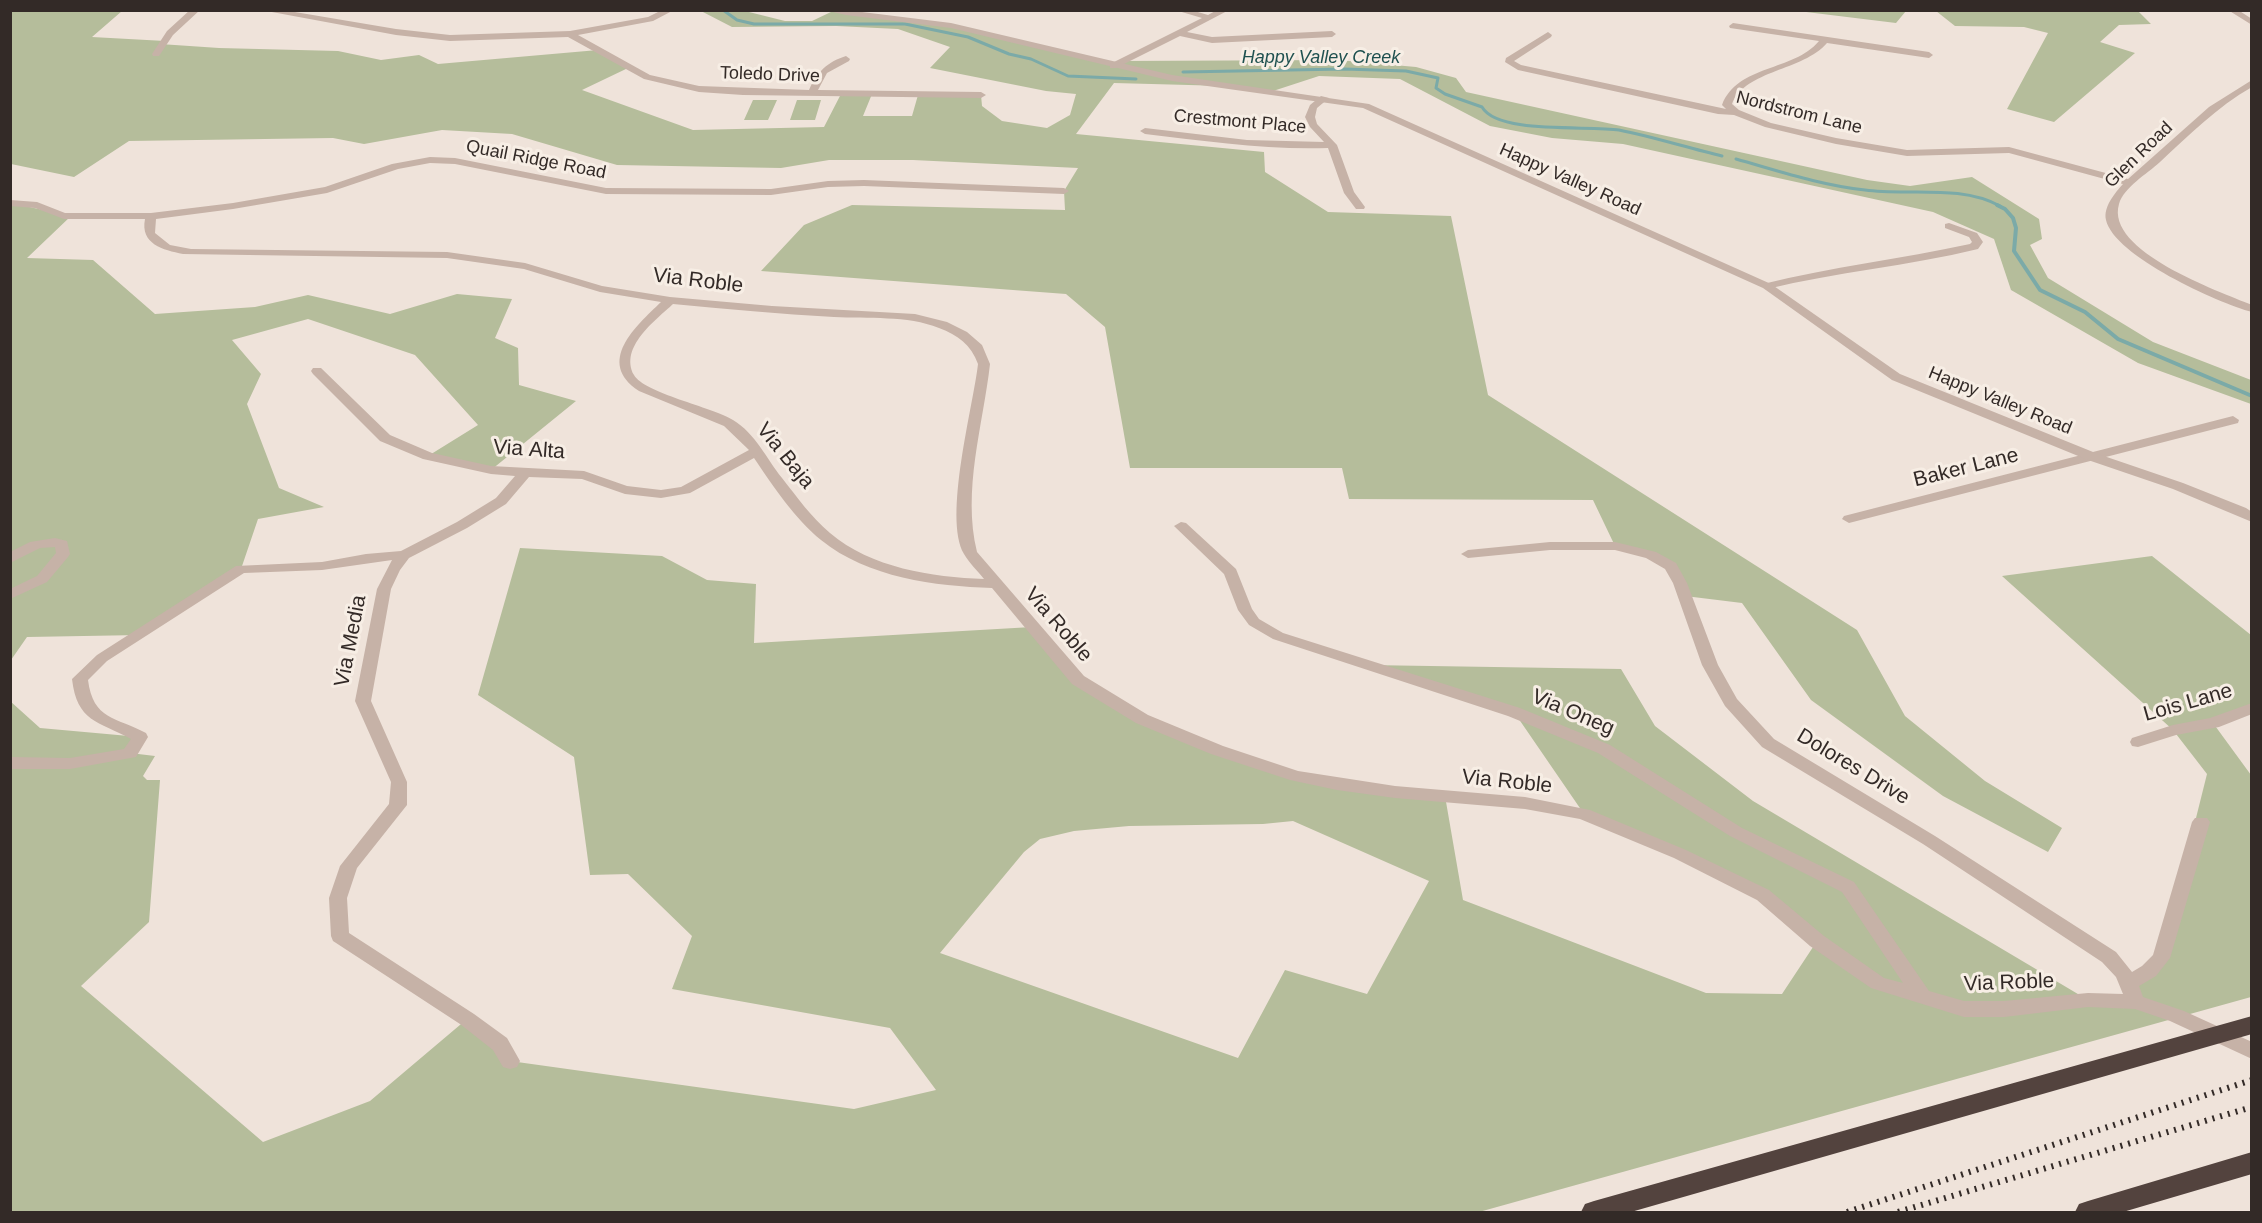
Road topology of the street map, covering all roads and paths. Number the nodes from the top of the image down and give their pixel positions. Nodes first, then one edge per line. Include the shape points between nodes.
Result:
1 (196, 10) edge
2 (265, 10) edge
3 (670, 10) edge
4 (828, 10) edge
5 (1179, 10) edge
6 (1225, 10) edge
7 (2232, 10) edge
8 (1210, 18) junction
9 (2252, 23) edge
10 (1733, 26) dead end
11 (1179, 33) junction
12 (570, 34) junction
13 (1332, 34) dead end
14 (1548, 35) dead end
15 (1825, 40) junction
16 (156, 54) dead end
17 (1929, 55) dead end
18 (846, 59) dead end
19 (1113, 66) junction
20 (2252, 83) edge
21 (812, 93) junction
22 (981, 95) dead end
23 (1324, 98) junction
24 (1736, 112) junction
25 (1145, 131) dead end
26 (1332, 145) junction
27 (2131, 183) junction
28 (1064, 190) dead end
29 (10, 203) edge
30 (1360, 207) dead end
31 (151, 216) junction
32 (1949, 226) dead end
33 (1767, 286) junction
34 (670, 300) junction
35 (2252, 309) edge
36 (317, 371) dead end
37 (2233, 420) dead end
38 (757, 451) junction
39 (2093, 457) junction
40 (525, 473) junction
41 (2252, 518) edge
42 (1849, 519) dead end
43 (1181, 526) dead end
44 (1468, 554) dead end
45 (404, 555) junction
46 (10, 559) edge
47 (994, 584) junction
48 (10, 595) edge
49 (2252, 708) edge
50 (2138, 742) dead end
51 (10, 763) edge
52 (2201, 822) dead end
53 (2130, 982) junction
54 (1922, 996) junction
55 (2135, 1002) junction
56 (2252, 1025) edge
57 (2252, 1051) edge
58 (510, 1061) dead end
59 (2252, 1163) edge
60 (1594, 1212) edge
61 (2088, 1212) edge

1 - 16 street via 170,33
2 - 12 street via 450,38
3 - 12 street via 650,19
4 - 19 street, Happy Valley Road via 967,28
5 - 8 street
6 - 8 street
7 - 9 street
8 - 11 street
10 - 15 street
11 - 13 street via 1212,39
11 - 19 street
12 - 21 street, Toledo Drive via 627,68 672,84 719,91
14 - 24 street, Nordstrom Lane via 1509,60 1511,65
15 - 17 street
15 - 24 street via 1808,56 1773,69 1734,92 1727,105
18 - 21 street via 820,73
19 - 23 street, Happy Valley Road
20 - 27 street, Glen Road via 2208,111
21 - 22 street, Toledo Drive
23 - 26 street via 1313,107 1310,117
23 - 33 street, Happy Valley Road via 1381,112
24 - 27 street, Nordstrom Lane via 1768,124 1874,148 1933,154 2009,150
25 - 26 street, Crestmont Place via 1247,143
26 - 30 street via 1349,193
27 - 35 street, Glen Road via 2113,203 2111,213 2112,225 2121,238 2167,271
28 - 31 street, Quail Ridge Road via 864,183 771,192 606,191 455,161 430,160 396,166 327,190
29 - 31 street, Quail Ridge Road via 37,205 64,216
31 - 34 street, Via Roble via 148,225 152,238 166,247 184,251 476,258 546,271 600,289
32 - 33 street via 1973,235 1978,242 1974,247
33 - 39 street, Happy Valley Road via 1896,377
34 - 38 street, Via Baja via 632,340 625,356 627,376 649,392 730,423
34 - 47 street, Via Roble via 915,318 943,325 978,348 984,364 963,520 970,554
36 - 40 street, Via Alta via 385,438 398,445 491,470
37 - 39 street, Baker Lane
38 - 40 street, Via Alta via 677,493 625,490 584,475
38 - 47 street, Via Baja via 772,476 826,537 859,556 900,572 965,584
39 - 41 street, Happy Valley Road via 2164,480
39 - 42 street, Baker Lane
40 - 45 street, Via Media via 501,501
43 - 54 street, Via Oneg via 1231,572 1245,610 1254,622 1278,636 1514,712 1604,749 1736,832 1848,887
44 - 53 street, Dolores Drive via 1550,546 1615,546 1651,555 1671,566 1710,665 1731,702 1768,743 1929,840 2109,957
45 - 51 street via 322,566 241,569 102,658 80,679 81,697 95,717 140,737 130,753 55,766
45 - 58 street, Via Media via 384,589 363,701 399,782 398,805 349,866 338,898 340,936 467,1019 500,1044
46 - 48 street via 39,543 51,540 62,544 63,554 42,579
47 - 54 street, Via Roble via 1078,680 1142,719 1217,750 1296,776 1395,792 1525,803 1584,814 1680,854 1763,895 1817,941 1878,983
49 - 50 street, Lois Lane via 2213,723 2173,730
52 - 53 street via 2161,958
53 - 55 street, Dolores Drive
54 - 55 street, Via Roble via 1964,1009 2088,1000
55 - 57 street via 2177,1016
56 - 60 highway
59 - 61 highway

